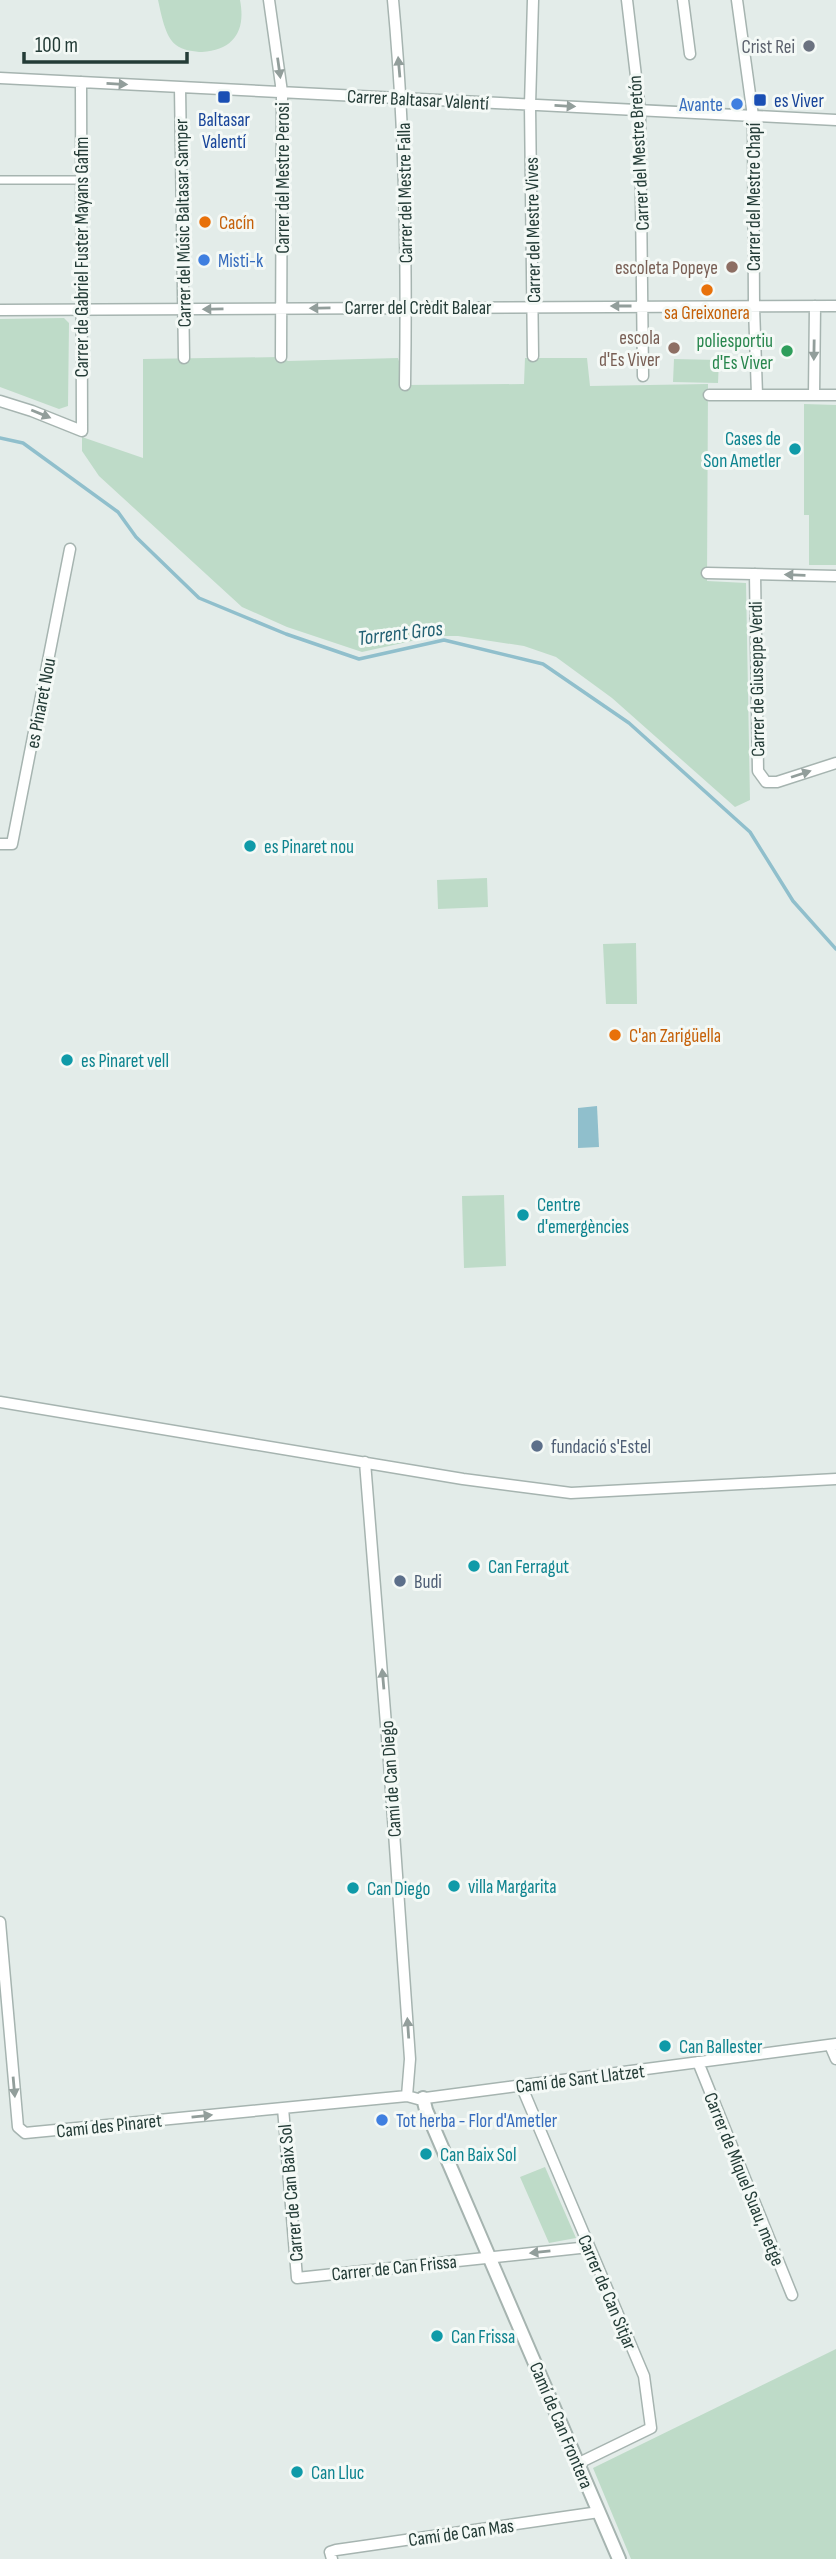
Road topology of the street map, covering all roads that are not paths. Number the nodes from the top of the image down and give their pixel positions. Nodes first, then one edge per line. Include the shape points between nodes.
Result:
1 (270, 0) edge
2 (393, 0) edge
3 (533, 0) edge
4 (626, 0) edge
5 (683, 0) edge
6 (737, 0) edge
7 (690, 54) dead end
8 (0, 78) edge
9 (81, 82) junction
10 (180, 87) junction
11 (282, 92) junction
12 (402, 98) junction
13 (530, 105) junction
14 (640, 110) junction
15 (753, 116) junction
16 (836, 120) edge
17 (0, 180) edge
18 (80, 180) junction
19 (406, 306) junction
20 (643, 306) junction
21 (815, 306) junction
22 (836, 306) edge
23 (533, 307) junction
24 (754, 307) junction
25 (281, 309) junction
26 (0, 310) edge
27 (81, 310) junction
28 (183, 310) junction
29 (533, 356) dead end
30 (281, 357) dead end
31 (184, 358) dead end
32 (643, 376) dead end
33 (405, 385) dead end
34 (709, 395) dead end
35 (757, 395) junction
36 (814, 395) junction
37 (836, 395) edge
38 (0, 401) edge
39 (71, 550) dead end
40 (707, 573) dead end
41 (755, 574) junction
42 (836, 576) edge
43 (836, 763) edge
44 (0, 844) edge
45 (0, 1402) edge
46 (365, 1462) junction
47 (836, 1479) edge
48 (0, 1922) edge
49 (833, 2045) edge
50 (836, 2059) edge
51 (698, 2062) junction
52 (521, 2085) junction
53 (407, 2096) junction
54 (423, 2098) junction
55 (283, 2108) junction
56 (589, 2246) junction
57 (490, 2257) junction
58 (297, 2278) joint
59 (792, 2295) dead end
60 (579, 2463) junction
61 (599, 2512) junction
62 (332, 2559) edge
63 (620, 2559) edge

1 -> 11 street, Carrer del Mestre Perosi
12 -> 2 street, Carrer del Mestre Falla
3 - 13 street, Carrer del Mestre Vives
4 - 14 street, Carrer del Mestre Bretón
5 - 7 street
6 - 15 street, Carrer del Mestre Chapí
8 - 9 street, Carrer Baltasar Valentí
9 -> 10 street, Carrer Baltasar Valentí
9 - 18 street, Carrer de Gabriel Fuster Mayans Gafim
10 - 11 street, Carrer Baltasar Valentí
10 - 28 street, Carrer del Músic Baltasar Samper
11 - 12 street, Carrer Baltasar Valentí
11 - 25 street, Carrer del Mestre Perosi
12 - 13 street, Carrer Baltasar Valentí
12 - 19 street, Carrer del Mestre Falla
13 -> 14 street, Carrer Baltasar Valentí
13 - 23 street, Carrer del Mestre Vives
14 - 15 street, Carrer Baltasar Valentí
14 - 20 street, Carrer del Mestre Bretón
15 - 16 street, Carrer Baltasar Valentí
15 - 24 street, Carrer del Mestre Chapí
17 - 18 street
18 - 27 street, Carrer de Gabriel Fuster Mayans Gafim
19 - 23 street, Carrer del Crèdit Balear
19 -> 25 street, Carrer del Crèdit Balear
19 - 33 street, Carrer del Mestre Falla
20 -> 23 street, Carrer del Crèdit Balear
20 - 24 street, Carrer del Crèdit Balear
20 - 32 street, Carrer del Mestre Bretón
21 - 22 street, Carrer del Crèdit Balear
21 - 24 street, Carrer del Crèdit Balear
21 -> 36 street
23 - 29 street, Carrer del Mestre Vives
24 - 35 street, Carrer del Mestre Chapí
25 -> 28 street, Carrer del Crèdit Balear
25 - 30 street, Carrer del Mestre Perosi
26 - 27 street, Carrer del Crèdit Balear
27 - 28 street, Carrer del Crèdit Balear
38 -> 27 street, Carrer de Gabriel Fuster Mayans Gafim via 82,431
28 - 31 street, Carrer del Músic Baltasar Samper
34 - 35 street
35 - 36 street
36 - 37 street
39 - 44 street, es Pinaret Nou via 12,845
40 - 41 street
42 -> 41 street
41 -> 43 street, Carrer de Giuseppe Verdi via 758,771 766,782 777,782
45 - 46 street
46 - 47 street via 571,1493
53 -> 46 street, Camí de Can Diego via 410,2059
48 -> 55 street, Camí des Pinaret via 20,2130 33,2133
49 - 50 street
49 - 51 street, Camí de Sant Llatzet
51 - 52 street, Camí de Sant Llatzet
51 - 59 street, Carrer de Miquel Suau, metge
52 - 54 street, Camí de Sant Llatzet
52 - 56 street, Carrer de Can Sitjar
53 - 54 street, Camí de Sant Llatzet
53 - 55 street, Camí des Pinaret
54 - 57 street, Camí de Can Frontera
55 - 58 street, Carrer de Can Baix Sol
56 -> 57 street, Carrer de Can Frissa
56 - 60 street, Carrer de Can Sitjar via 644,2376 651,2428
57 - 58 street, Carrer de Can Frissa
57 - 60 street, Camí de Can Frontera
60 - 61 street, Camí de Can Frontera
61 - 62 street, Camí de Can Mas via 336,2550 330,2552
61 - 63 street, Camí de Can Frontera

